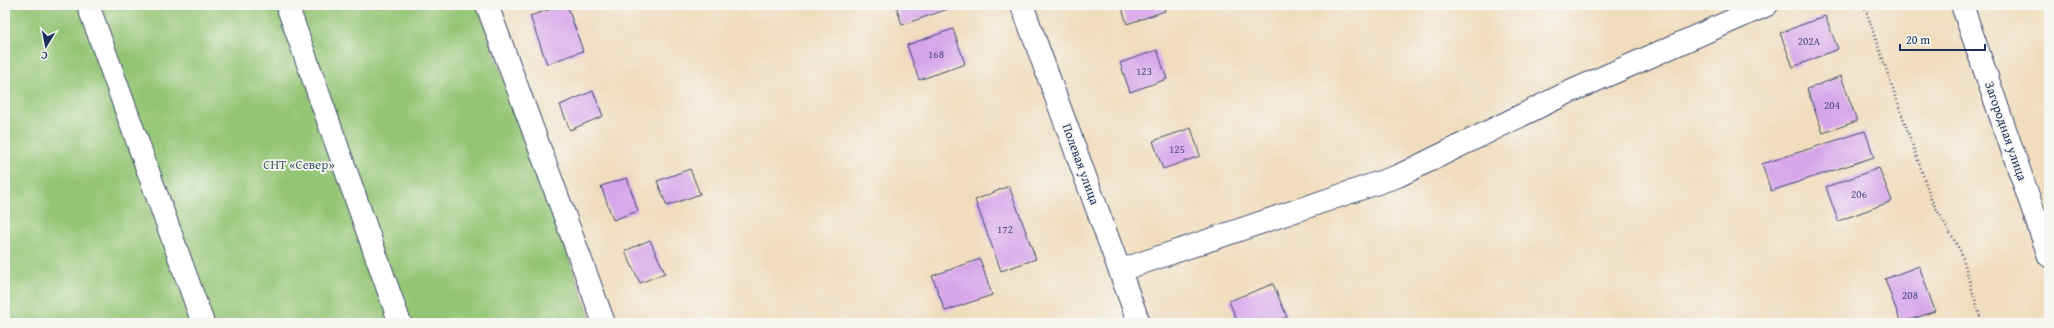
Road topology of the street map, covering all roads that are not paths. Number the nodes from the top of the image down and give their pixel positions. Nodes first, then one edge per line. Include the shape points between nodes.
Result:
1 (88, 5) edge
2 (287, 5) edge
3 (487, 5) edge
4 (1022, 5) edge
5 (1767, 5) edge
6 (1962, 5) edge
7 (2049, 256) edge
8 (1121, 270) junction
9 (203, 323) edge
10 (400, 323) edge
11 (604, 323) edge
12 (1139, 323) edge

1 - 9 street
2 - 10 street
3 - 11 street
4 - 8 street, Полевая улица
5 - 8 street via 1565,94 1398,176
6 - 7 street, Загородная улица
8 - 12 street, Полевая улица

